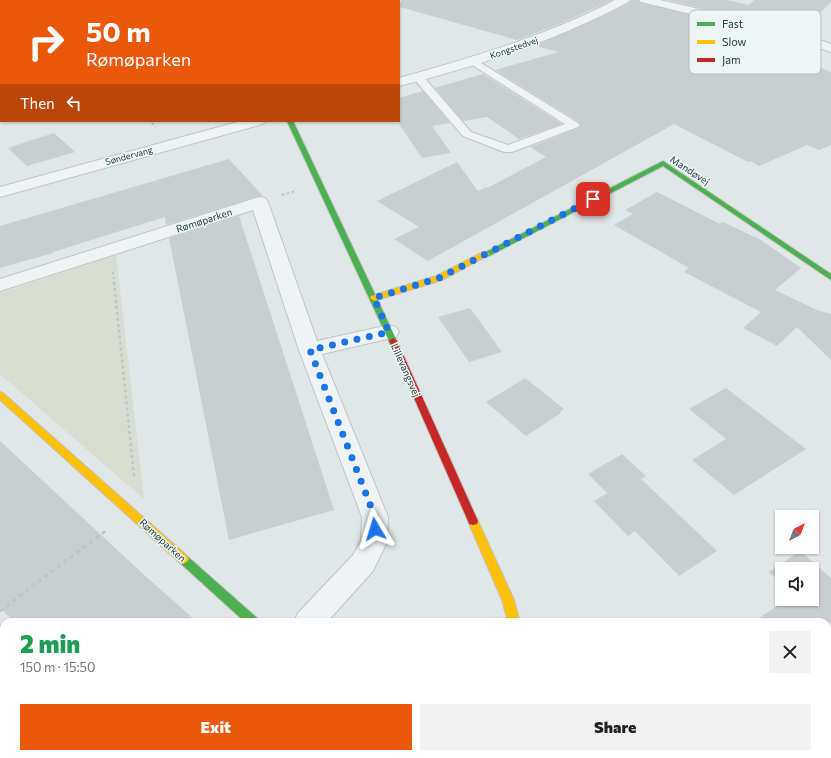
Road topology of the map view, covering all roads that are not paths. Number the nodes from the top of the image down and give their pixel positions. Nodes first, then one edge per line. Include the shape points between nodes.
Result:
1 (624, 0) edge
2 (645, 0) edge
3 (689, 10) edge
4 (821, 44) edge
5 (831, 48) edge
6 (473, 61) junction
7 (418, 77) junction
8 (400, 82) edge
9 (254, 122) edge
10 (290, 122) edge
11 (0, 192) edge
12 (831, 278) edge
13 (0, 285) edge
14 (374, 298) junction
15 (389, 332) junction
16 (310, 350) junction
17 (0, 395) edge
18 (249, 618) edge
19 (312, 618) edge
20 (513, 618) edge

1 - 6 street, Kongstedvej via 552,35
2 - 3 street
4 - 5 street
6 - 7 street, Kongstedvej
6 - 7 lane via 574,125 508,149 467,134
7 - 8 street, Kongstedvej
9 - 11 street, Søndervang
10 - 14 street, Lillevangsvej
12 - 14 street, Mandøvej via 663,164 439,278
13 - 16 street, Rømøparken via 259,202
14 - 15 street, Lillevangsvej
15 - 16 street
15 - 20 street, Lillevangsvej via 508,600
16 - 19 street via 375,517 374,542 363,563
17 - 18 street, Rømøparken

